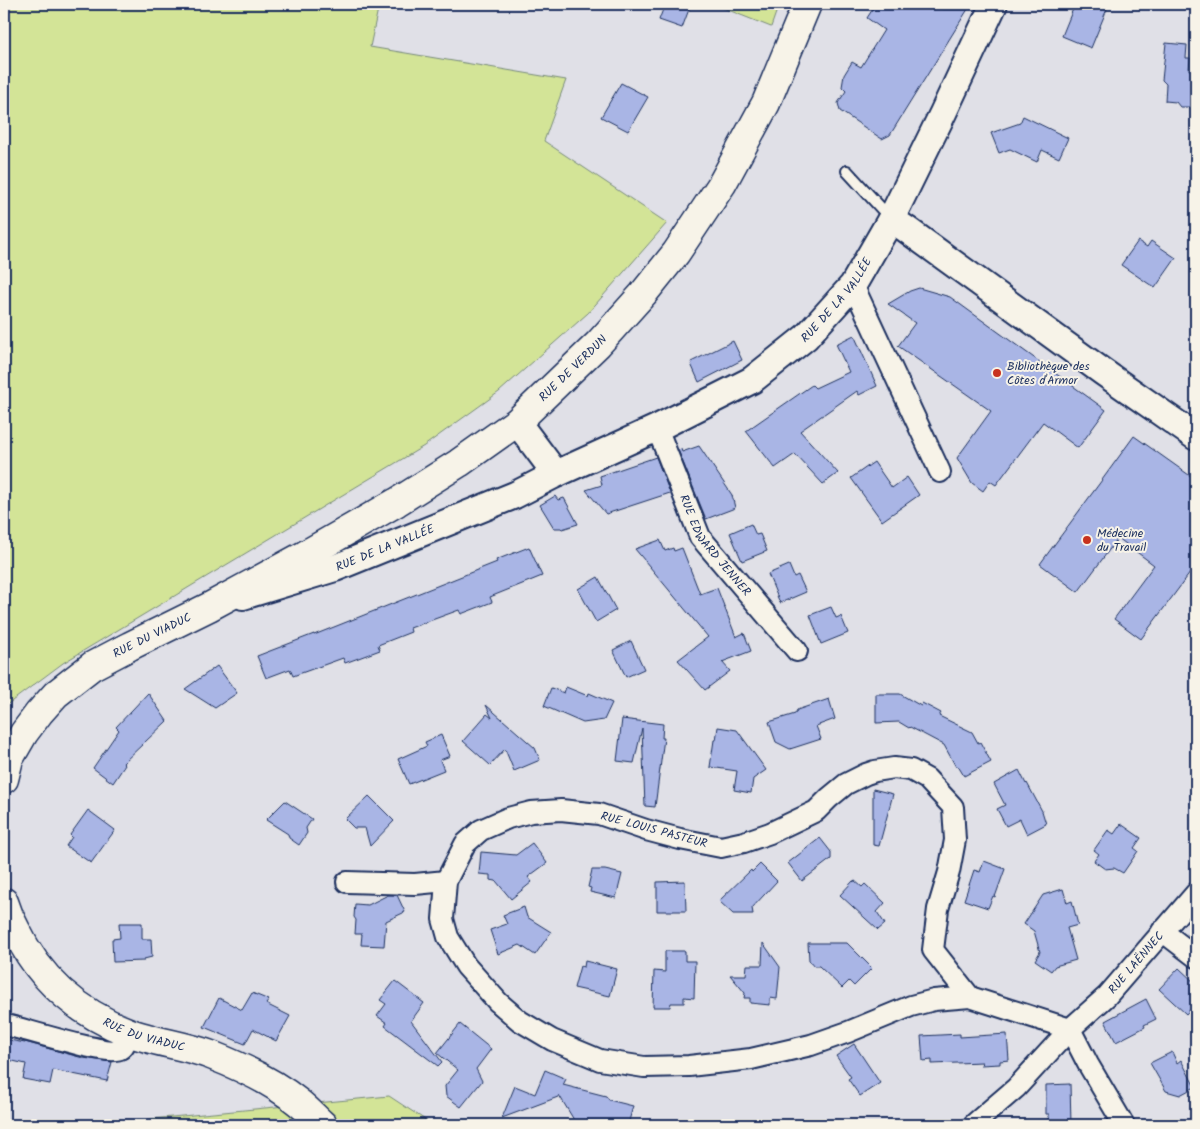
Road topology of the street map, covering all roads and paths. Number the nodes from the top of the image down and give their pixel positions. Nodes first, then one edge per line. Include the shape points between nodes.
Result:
1 (807, 4) edge
2 (994, 4) edge
3 (847, 171) dead end
4 (890, 219) junction
5 (853, 285) junction
6 (516, 422) junction
7 (656, 428) junction
8 (1196, 437) edge
9 (940, 472) dead end
10 (556, 474) junction
11 (209, 607) junction
12 (796, 651) dead end
13 (6, 765) edge
14 (446, 881) junction
15 (348, 882) dead end
16 (1196, 892) edge
17 (4, 902) edge
18 (1162, 931) junction
19 (1196, 958) edge
20 (970, 997) junction
21 (4, 1025) edge
22 (1070, 1029) junction
23 (128, 1032) junction
24 (974, 1124) dead end
25 (323, 1125) edge
26 (1124, 1125) edge

1 - 6 main road, RUE DE VERDUN via 766,103 746,142 676,253 598,344
2 - 4 street, RUE DE LA VALLÉE
3 - 4 lane
4 - 5 street, RUE DE LA VALLÉE
4 - 8 street
5 - 7 street, RUE DE LA VALLÉE via 806,337 752,380
5 - 9 street
6 - 10 street
6 - 11 main road, RUE DE VERDUN via 397,502
7 - 10 street, RUE DE LA VALLÉE
7 - 12 street, RUE EDWARD JENNER via 700,537
10 - 11 street, RUE DE LA VALLÉE via 335,568
11 - 13 main road, RUE DU VIADUC via 92,666 56,694 24,733
14 - 15 street via 415,884
14 - 20 street, RUE LOUIS PASTEUR via 444,918 448,937 466,966 520,1021 552,1040 600,1060 644,1066 689,1066 751,1059 811,1045 911,1006
14 - 20 street, RUE LOUIS PASTEUR via 465,844 481,830 531,812 561,810 599,814 646,830 722,847 770,833 816,811 846,784 866,774 894,768 911,770 927,780 953,807 955,840 938,908 933,950
16 - 18 street, RUE LAËNNEC
17 - 23 main road, RUE DU VIADUC via 23,945 42,974 82,1008
18 - 19 street
18 - 22 street, RUE LAËNNEC via 1107,996
20 - 22 street, RUE LOUIS PASTEUR
21 - 23 street via 112,1051 125,1044
22 - 24 street, RUE LAËNNEC via 1016,1088
22 - 26 street
23 - 25 main road, RUE DU VIADUC via 187,1047 257,1076 298,1101

